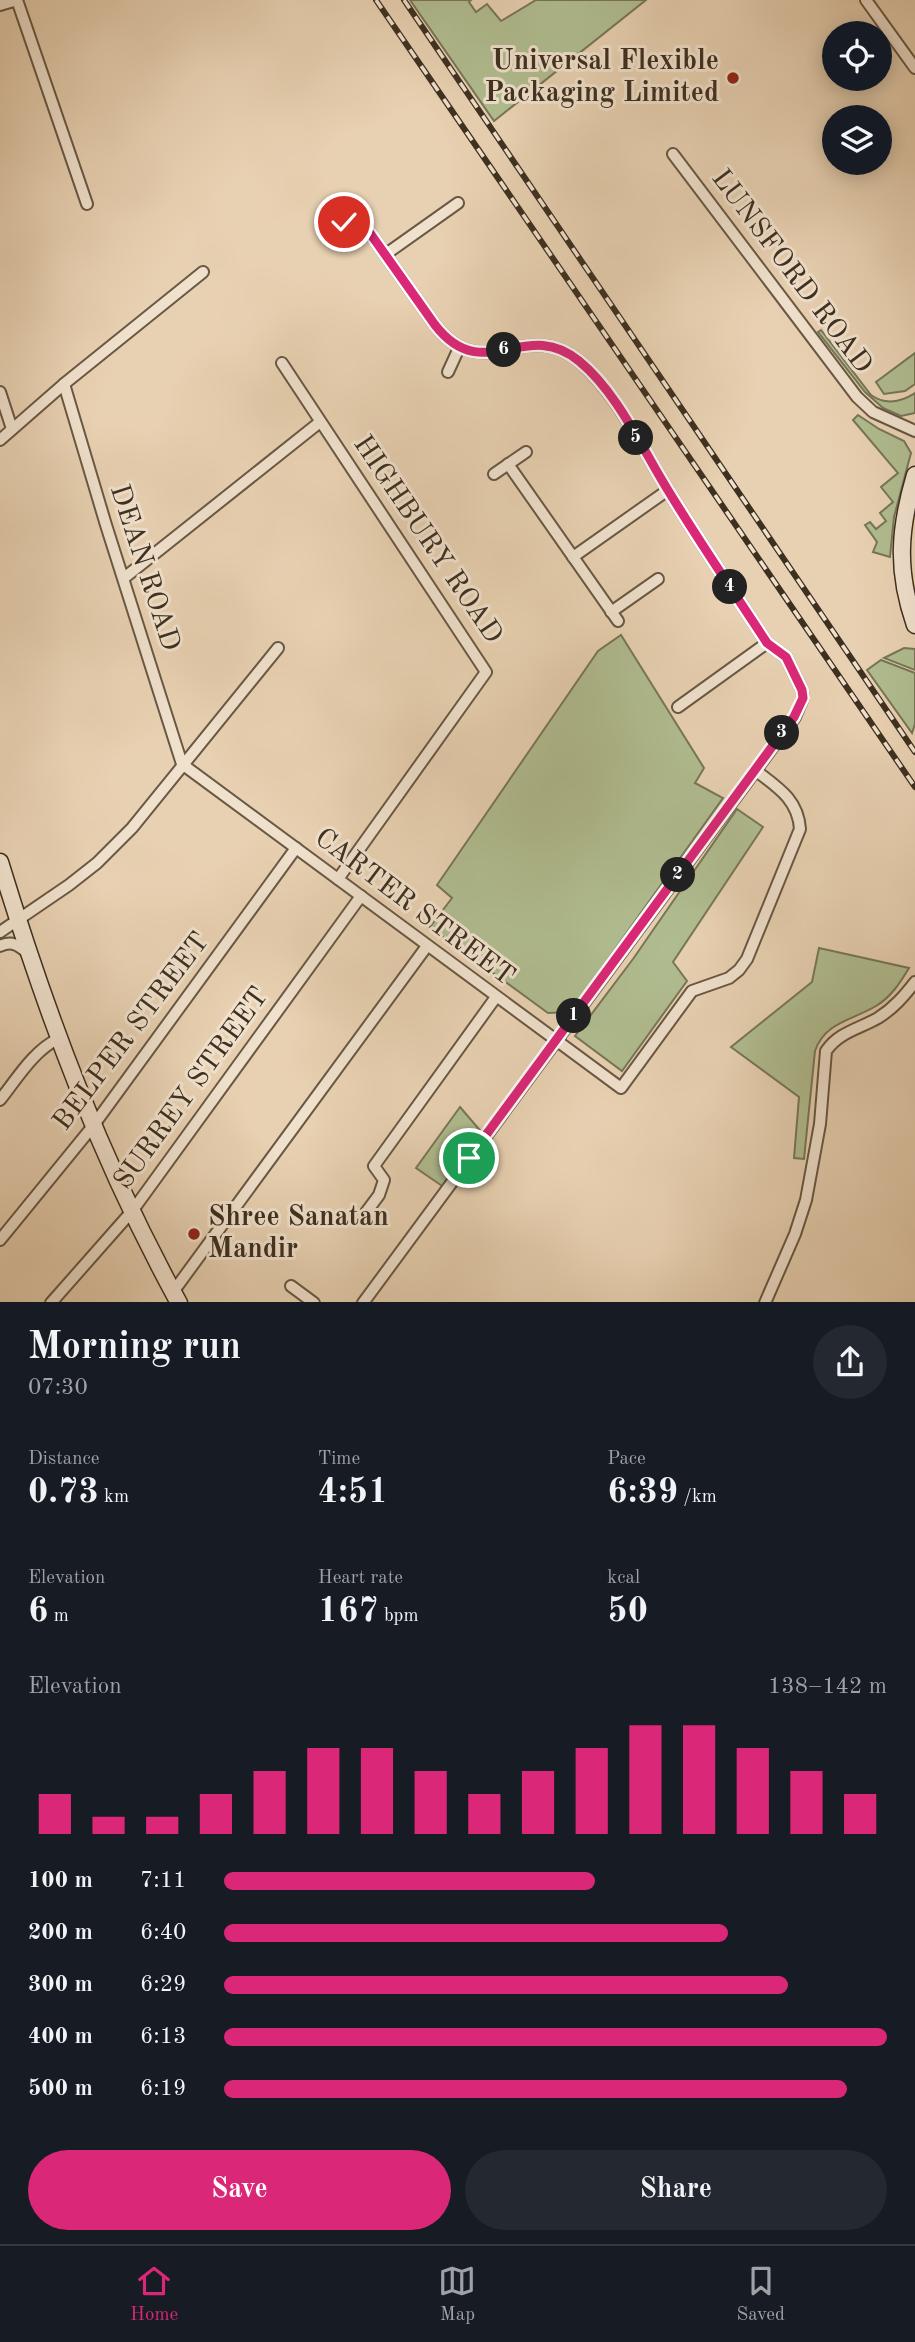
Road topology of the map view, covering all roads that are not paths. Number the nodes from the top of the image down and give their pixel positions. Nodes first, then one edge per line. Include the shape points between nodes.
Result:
1 (17, 0) edge
2 (866, 0) edge
3 (0, 5) edge
4 (915, 68) edge
5 (673, 154) dead end
6 (458, 203) dead end
7 (87, 204) dead end
8 (335, 229) dead end
9 (386, 254) junction
10 (203, 272) dead end
11 (459, 348) junction
12 (282, 363) dead end
13 (448, 372) dead end
14 (64, 384) junction
15 (0, 393) edge
16 (320, 422) junction
17 (12, 429) junction
18 (915, 431) edge
19 (0, 440) edge
20 (526, 452) dead end
21 (508, 464) junction
22 (494, 474) dead end
23 (915, 475) edge
24 (668, 490) junction
25 (572, 556) junction
26 (124, 578) junction
27 (658, 579) dead end
28 (915, 625) edge
29 (767, 643) junction
30 (278, 648) dead end
31 (678, 707) dead end
32 (182, 764) junction
33 (755, 770) junction
34 (296, 848) junction
35 (0, 862) edge
36 (338, 879) junction
37 (361, 897) junction
38 (18, 921) junction
39 (0, 932) edge
40 (0, 946) edge
41 (427, 946) junction
42 (29, 954) junction
43 (915, 982) edge
44 (496, 997) junction
45 (58, 1039) junction
46 (556, 1040) junction
47 (0, 1100) edge
48 (93, 1126) junction
49 (132, 1210) junction
50 (362, 1219) dead end
51 (0, 1240) edge
52 (291, 1286) dead end
53 (176, 1297) edge
54 (52, 1302) edge
55 (313, 1302) edge
56 (364, 1302) edge
57 (765, 1302) edge

1 - 3 street
1 - 7 street
2 - 4 street
5 - 18 street, LUNSFORD ROAD via 858,397 873,412
6 - 9 street
8 - 9 street via 355,212
9 - 11 street via 435,325
10 - 14 street
11 - 13 street
11 - 24 street via 491,353 539,345 578,359 605,387
12 - 16 street, HIGHBURY ROAD
14 - 17 street
14 - 26 street, DEAN ROAD
15 - 17 street
16 - 26 street
16 - 36 street, HIGHBURY ROAD via 486,671
17 - 19 street
20 - 21 street
21 - 22 street
21 - 25 street
23 - 28 street via 900,555
24 - 25 street
24 - 29 street
25 - 27 street via 614,617
26 - 32 street, DEAN ROAD
29 - 31 street
29 - 33 street via 786,657 803,698
30 - 32 street
32 - 34 street, CARTER STREET
32 - 38 street via 132,828 97,863
33 - 46 street
33 - 46 street, CARTER STREET via 788,796 800,817 800,829 753,948 739,970 692,991 621,1088
34 - 36 street, CARTER STREET
34 - 48 street, BELPER STREET
35 - 38 street
36 - 37 street, CARTER STREET
37 - 41 street, CARTER STREET
37 - 49 street, SURREY STREET
38 - 39 street
38 - 42 street
40 - 42 street via 17,944
41 - 44 street, CARTER STREET
41 - 53 street
42 - 45 street
43 - 57 street via 880,1017 843,1033 826,1051 820,1124 806,1200
44 - 46 street, CARTER STREET
44 - 50 street via 374,1166 384,1180
45 - 47 street via 36,1056
45 - 48 street
46 - 56 street
48 - 49 street
48 - 51 street, BELPER STREET
49 - 53 street
49 - 54 street, SURREY STREET
52 - 55 street

